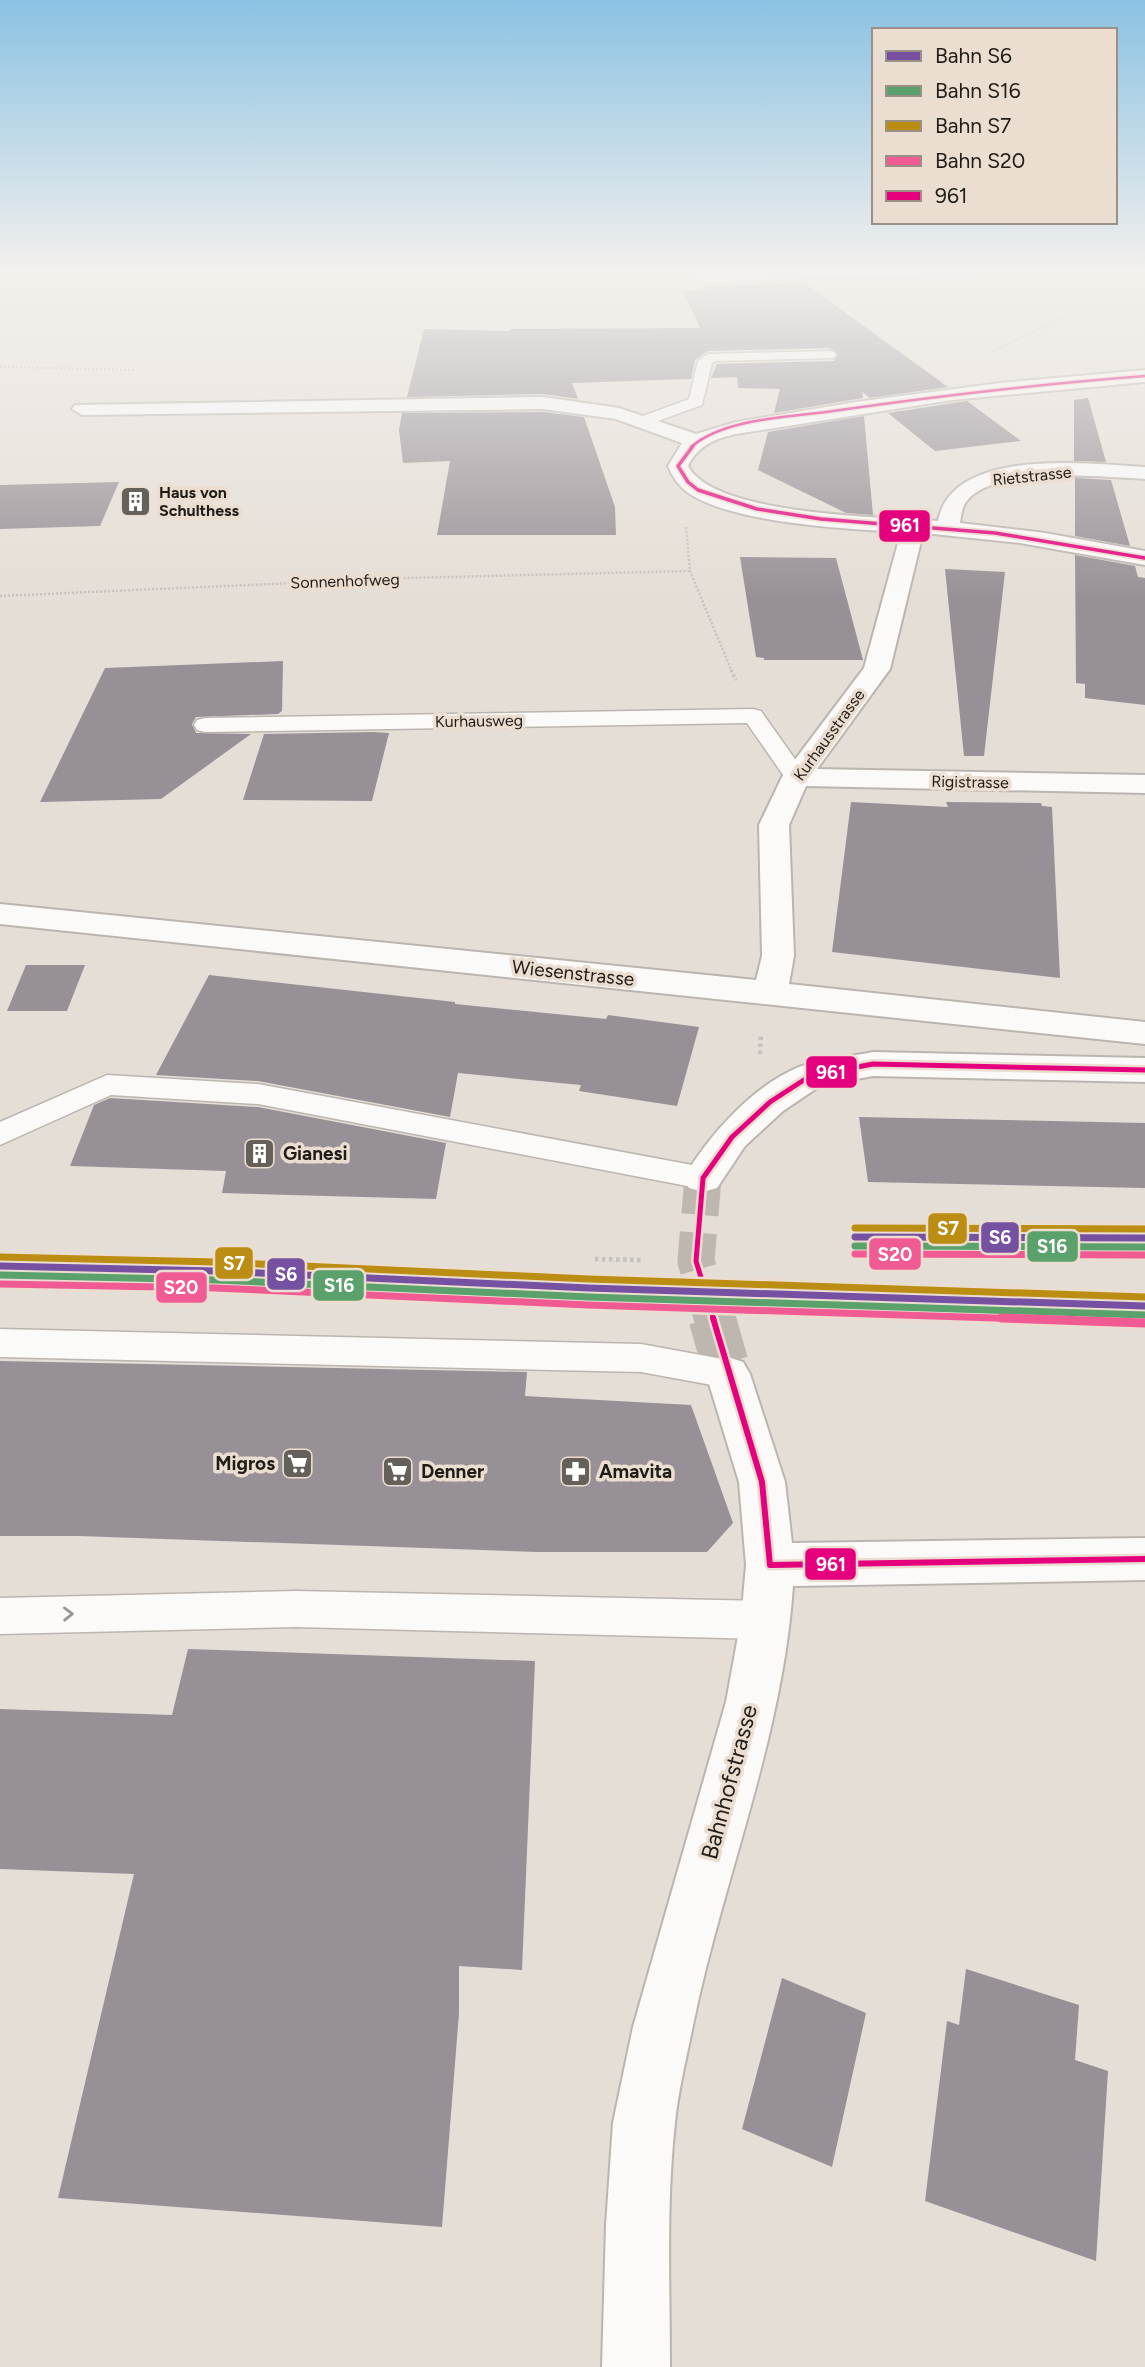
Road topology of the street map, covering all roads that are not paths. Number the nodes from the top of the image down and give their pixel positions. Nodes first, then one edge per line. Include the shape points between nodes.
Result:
1 (701, 380) edge
2 (1076, 380) edge
3 (82, 409) dead end
4 (641, 422) junction
5 (696, 441) junction
6 (1145, 473) edge
7 (914, 526) junction
8 (948, 528) junction
9 (1145, 558) edge
10 (205, 726) dead end
11 (796, 777) junction
12 (1145, 785) edge
13 (0, 914) edge
14 (771, 990) junction
15 (1145, 1032) edge
16 (1145, 1070) edge
17 (0, 1134) edge
18 (703, 1178) joint
19 (0, 1343) edge
20 (728, 1374) joint
21 (1145, 1559) edge
22 (768, 1592) junction
23 (0, 1616) edge
24 (636, 2367) edge

1 - 4 lane via 696,401
2 - 5 street via 818,414 731,429
3 - 4 street via 519,402 595,409
4 - 5 street
5 - 7 street via 681,454 678,466 685,481 703,492 794,514
6 - 8 street, Rietstrasse via 1039,471 991,478 959,495 951,506
7 - 8 street
7 - 11 street, Kurhausstrasse via 877,669
8 - 9 street via 1066,542
10 - 11 lane, Kurhausweg via 753,716
11 - 12 street, Rigistrasse
11 - 14 street, Kurhausstrasse via 774,825 778,956
13 - 14 street, Wiesenstrasse
14 - 15 street, Wiesenstrasse
16 - 18 street via 873,1064 810,1076 770,1102 733,1137
17 - 18 lane via 107,1085 258,1094
19 - 20 lane via 641,1358
20 - 22 street, Bahnhofstrasse via 762,1482
21 - 22 street
23 -> 22 lane
22 - 24 street, Bahnhofstrasse via 752,1702 663,2026 644,2123

